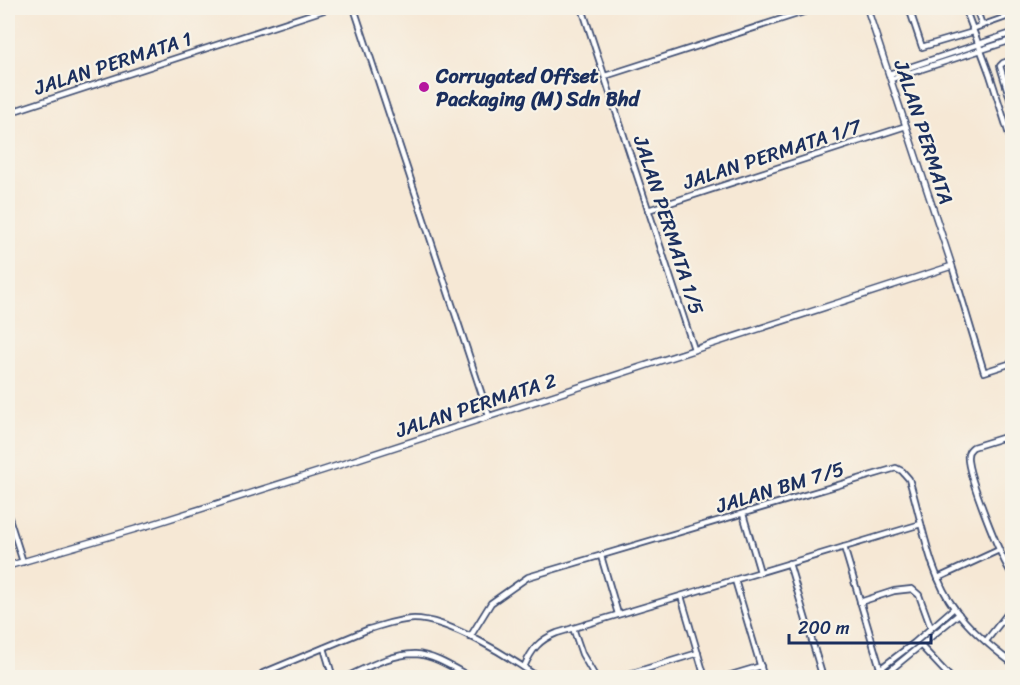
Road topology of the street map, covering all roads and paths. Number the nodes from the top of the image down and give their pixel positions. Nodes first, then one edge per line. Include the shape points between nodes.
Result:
1 (330, 8) edge
2 (354, 8) edge
3 (582, 8) edge
4 (816, 8) edge
5 (867, 8) edge
6 (909, 8) edge
7 (965, 8) edge
8 (976, 8) edge
9 (1012, 15) edge
10 (982, 25) junction
11 (972, 30) junction
12 (1012, 33) edge
13 (1012, 39) edge
14 (979, 47) junction
15 (1012, 60) edge
16 (605, 76) junction
17 (890, 77) junction
18 (1012, 104) edge
19 (8, 113) edge
20 (906, 126) junction
21 (1012, 144) edge
22 (648, 210) junction
23 (952, 266) junction
24 (694, 349) junction
25 (1012, 363) edge
26 (489, 416) junction
27 (1012, 435) edge
28 (743, 514) junction
29 (8, 516) edge
30 (921, 524) junction
31 (844, 547) junction
32 (999, 550) junction
33 (601, 556) junction
34 (22, 562) junction
35 (789, 564) junction
36 (8, 566) edge
37 (760, 572) junction
38 (1012, 574) edge
39 (938, 578) junction
40 (735, 580) junction
41 (681, 596) junction
42 (861, 602) junction
43 (954, 608) junction
44 (1012, 608) edge
45 (618, 614) junction
46 (959, 614) junction
47 (573, 628) junction
48 (931, 628) junction
49 (470, 637) junction
50 (986, 640) junction
51 (921, 646) junction
52 (324, 648) junction
53 (698, 653) junction
54 (1012, 663) edge
55 (761, 666) junction
56 (524, 667) junction
57 (879, 669) junction
58 (263, 673) dead end
59 (470, 677) edge
60 (882, 677) edge
61 (333, 678) edge
62 (344, 678) edge
63 (539, 678) edge
64 (596, 678) edge
65 (616, 678) edge
66 (705, 678) edge
67 (721, 678) edge
68 (764, 678) edge
69 (823, 678) edge
70 (868, 678) edge
71 (951, 678) edge

1 - 19 street, JALAN PERMATA 1
2 - 26 street
3 - 16 street, JALAN PERMATA 1/5
4 - 16 street
5 - 17 street, JALAN PERMATA
6 - 11 street via 921,46
7 - 11 street
8 - 10 street
9 - 10 street
10 - 11 street
11 - 14 street
12 - 14 street
13 - 14 street
14 - 17 street
14 - 21 street
15 - 18 street via 1001,64
16 - 22 street, JALAN PERMATA 1/5
17 - 20 street, JALAN PERMATA
20 - 22 street, JALAN PERMATA 1/7
20 - 23 street, JALAN PERMATA
22 - 24 street, JALAN PERMATA 1/5
23 - 24 street, JALAN PERMATA 2
23 - 25 street via 984,372
24 - 26 street, JALAN PERMATA 2
26 - 34 street, JALAN PERMATA 2
27 - 32 street via 973,447 968,454
28 - 30 street, JALAN BM 7/5 via 896,468 909,479
28 - 33 street, JALAN BM 7/5
28 - 37 street
29 - 34 street
30 - 31 street
30 - 39 street, JALAN BM 7/5
31 - 35 street
31 - 42 street
32 - 38 street
32 - 39 street
33 - 45 street
33 - 49 street, JALAN BM 7/5 via 528,577 491,603
34 - 36 street, JALAN PERMATA 2
35 - 37 street
35 - 69 street
37 - 40 street
39 - 43 street, JALAN BM 7/5
40 - 41 street
40 - 55 street
41 - 45 street
41 - 53 street
42 - 48 street via 912,589 919,595
42 - 57 street
43 - 46 street, JALAN BM 7/5
43 - 48 street
44 - 50 street
45 - 47 street
46 - 50 street, JALAN BM 7/5
46 - 51 street
47 - 56 street via 539,642
47 - 64 street
48 - 57 street
49 - 52 street via 444,624 414,619 385,624
49 - 56 street
50 - 54 street, JALAN BM 7/5
51 - 60 street
51 - 71 street
52 - 58 street
52 - 61 street
53 - 65 street
53 - 66 street
55 - 67 street
55 - 68 street
56 - 63 street
57 - 60 street
57 - 70 street
59 - 62 street via 415,654 383,660

